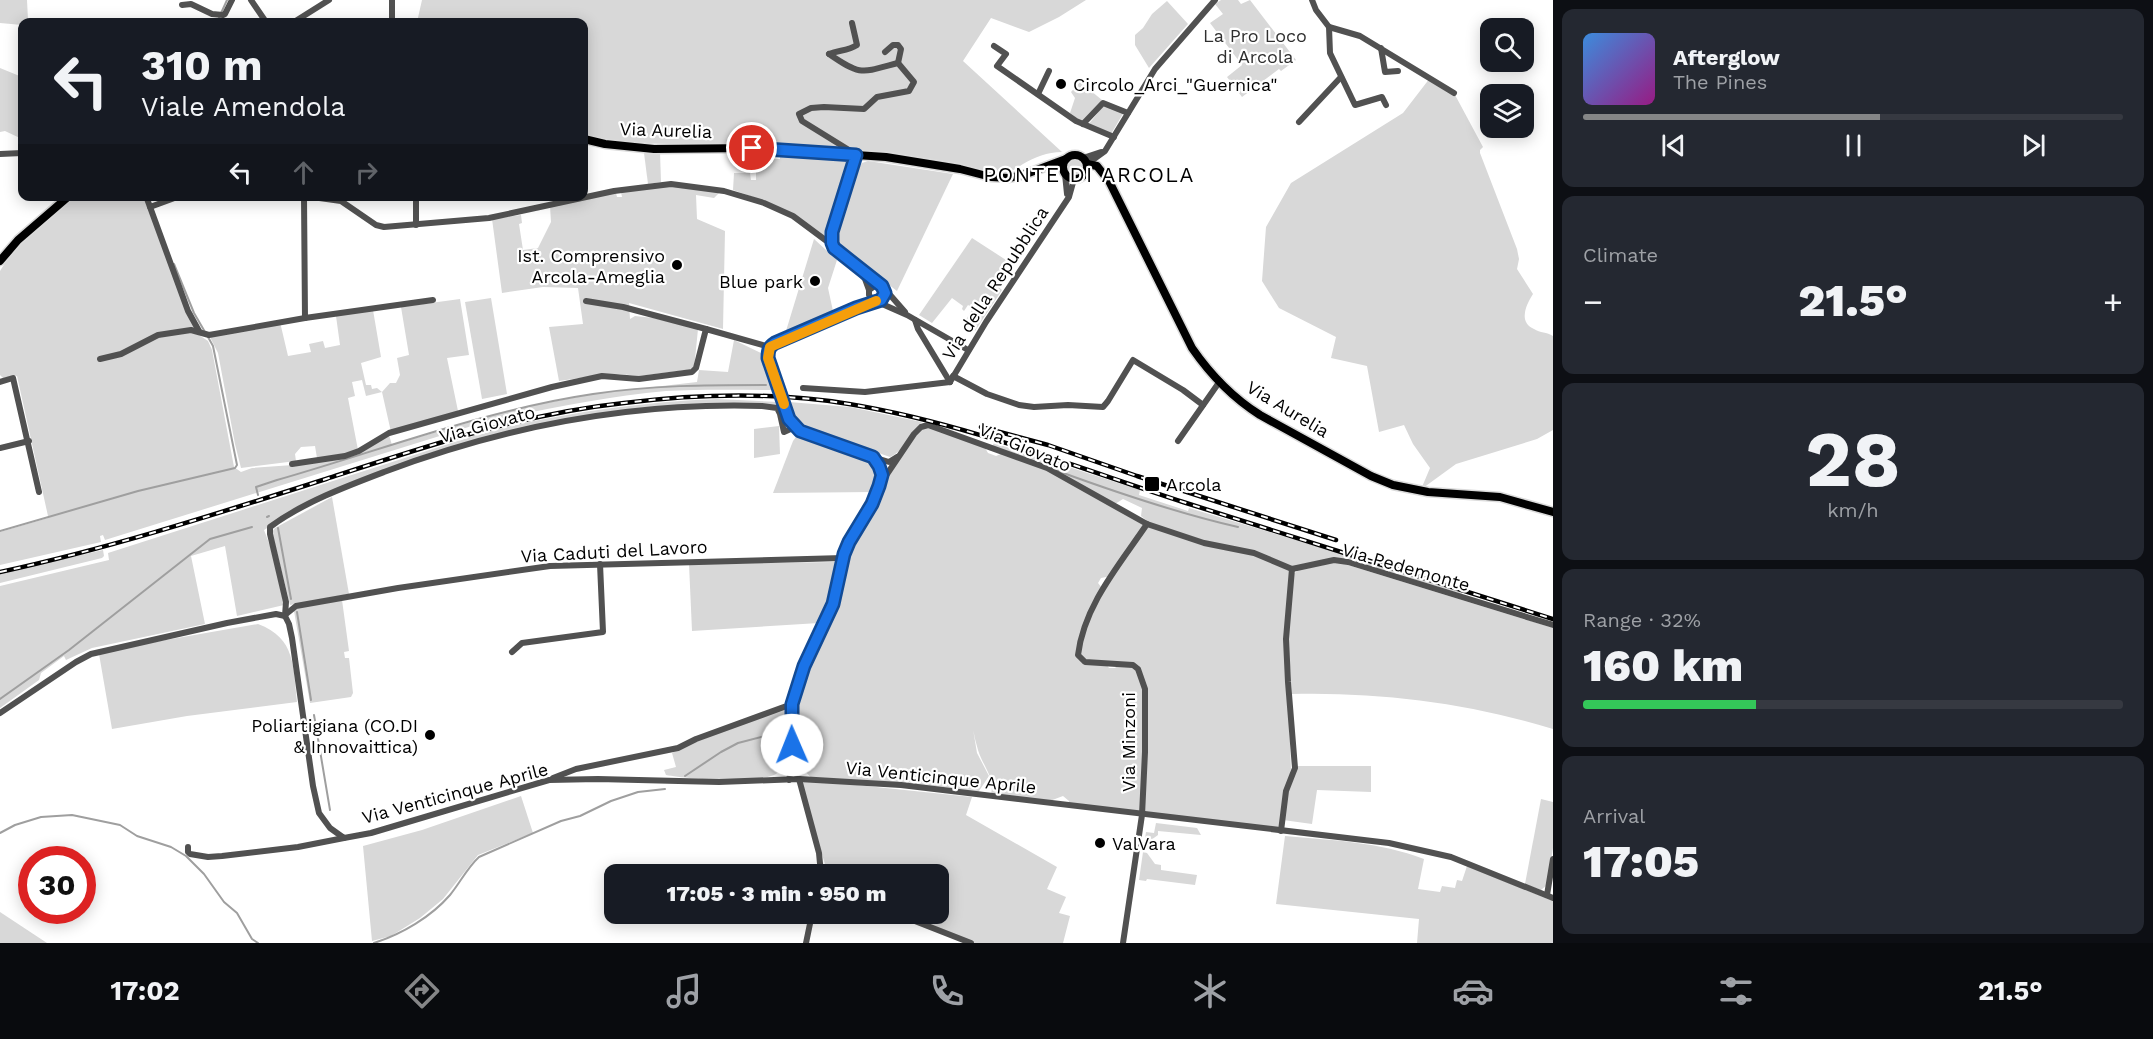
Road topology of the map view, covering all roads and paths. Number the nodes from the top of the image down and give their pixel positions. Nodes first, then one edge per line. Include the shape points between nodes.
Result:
1 (231, 0) edge
2 (251, 0) edge
3 (329, 0) edge
4 (392, 0) edge
5 (1215, 0) edge
6 (1312, 0) edge
7 (182, 4) dead end
8 (263, 18) edge
9 (300, 18) edge
10 (392, 18) edge
11 (852, 23) dead end
12 (1329, 27) junction
13 (994, 46) dead end
14 (1382, 48) junction
15 (885, 52) dead end
16 (898, 63) junction
17 (1049, 71) dead end
18 (1398, 71) dead end
19 (1341, 77) junction
20 (1454, 93) dead end
21 (1038, 94) junction
22 (1386, 105) dead end
23 (1128, 112) junction
24 (1299, 122) dead end
25 (1083, 124) junction
26 (1114, 137) junction
27 (588, 140) edge
28 (1105, 151) junction
29 (18, 153) edge
30 (0, 154) edge
31 (856, 155) junction
32 (1066, 159) junction
33 (1085, 164) junction
34 (1099, 167) junction
35 (1042, 168) junction
36 (1064, 172) junction
37 (1105, 177) junction
38 (1074, 179) junction
39 (588, 197) edge
40 (63, 201) edge
41 (149, 201) edge
42 (166, 201) edge
43 (304, 201) edge
44 (346, 201) edge
45 (416, 201) edge
46 (568, 201) edge
47 (1066, 201) junction
48 (152, 206) junction
49 (416, 225) junction
50 (832, 245) junction
51 (0, 261) edge
52 (853, 263) junction
53 (882, 287) junction
54 (869, 293) junction
55 (433, 300) dead end
56 (586, 301) dead end
57 (877, 301) junction
58 (856, 308) junction
59 (907, 315) junction
60 (305, 318) junction
61 (915, 320) junction
62 (706, 329) junction
63 (199, 331) junction
64 (770, 347) junction
65 (968, 350) junction
66 (100, 359) dead end
67 (951, 379) junction
68 (1220, 381) junction
69 (0, 382) edge
70 (803, 388) dead end
71 (1203, 405) junction
72 (795, 427) junction
73 (29, 441) junction
74 (1178, 441) dead end
75 (0, 448) edge
76 (873, 457) junction
77 (898, 457) junction
78 (292, 464) dead end
79 (879, 486) junction
80 (39, 492) dead end
81 (1553, 512) edge
82 (1147, 524) junction
83 (839, 558) junction
84 (600, 564) junction
85 (1292, 569) junction
86 (285, 616) junction
87 (1553, 626) edge
88 (512, 652) dead end
89 (788, 705) junction
90 (0, 713) edge
91 (549, 780) junction
92 (789, 780) junction
93 (799, 780) junction
94 (1142, 815) junction
95 (1281, 831) junction
96 (344, 838) junction
97 (188, 847) dead end
98 (1553, 859) edge
99 (820, 864) edge
100 (1550, 896) edge
101 (810, 924) edge
102 (923, 924) edge
103 (806, 943) edge
104 (971, 943) edge
105 (1123, 943) edge

1 - 7 street via 225,14 220,15 190,3
2 - 8 street
3 - 9 street
4 - 10 street
5 - 23 street via 1155,69
6 - 12 street
11 - 16 street via 857,45 849,51 829,54 860,72
12 - 14 street via 1360,36
12 - 19 street via 1330,53
13 - 21 street via 1006,54 997,66
14 - 18 street via 1385,72
14 - 20 street
15 - 16 street via 898,45
16 - 31 street via 914,82 909,91 877,98 860,110 824,107 799,114 802,121
17 - 21 street
19 - 22 street via 1355,105 1382,97
19 - 24 street
21 - 25 street
23 - 25 street via 1102,103
23 - 26 street
25 - 26 street
26 - 28 street
27 - 31 main road, Via Aurelia via 643,148 752,148
28 - 33 street
28 - 34 street
29 - 30 street
31 - 35 main road, Via Aurelia via 915,161 991,177 1009,178
31 - 50 street via 832,232
32 - 33 main road via 1074,154
32 - 35 main road, Via Aurelia
32 - 36 main road
33 - 34 main road
33 - 37 main road
33 - 38 main road via 1082,177
34 - 37 main road, Via Aurelia
35 - 36 main road
36 - 38 main road
36 - 47 street, Via della Repubblica
37 - 68 main road, Via Aurelia via 1192,348
38 - 47 street, Via della Repubblica
39 - 50 street via 671,184 724,191 793,216
40 - 51 main road
41 - 48 street
42 - 48 street
43 - 60 street
44 - 49 street via 376,225
45 - 49 street
46 - 49 street via 489,218
47 - 65 street, Via della Repubblica
48 - 63 street
50 - 52 street
52 - 53 street
52 - 54 street via 865,279
53 - 54 street via 873,285
53 - 57 street via 884,296
53 - 59 street
54 - 57 street
54 - 58 street
55 - 60 street
56 - 62 street
57 - 58 street
57 - 59 street
58 - 64 street
59 - 61 street
60 - 63 street via 209,335
61 - 65 street
61 - 67 street
62 - 64 street
62 - 78 street via 696,368 691,373 639,379 602,376 552,387 389,434 345,456
63 - 66 street via 158,335 121,354
64 - 72 street via 768,358
65 - 67 street, Via della Repubblica
67 - 70 street via 865,392
67 - 71 street via 1020,405 1100,407 1133,360
68 - 71 street
68 - 81 main road, Via Aurelia via 1253,411 1384,482 1415,490 1500,497
69 - 73 street via 13,378
71 - 74 street
72 - 76 street
72 - 86 street, Via Giovato via 784,432 777,408 762,406 652,408 544,425 430,455 348,486 270,527 286,602
73 - 75 street
73 - 80 street
76 - 77 street via 889,462
76 - 79 street via 882,475
77 - 79 street, Via Giovato
77 - 82 street, Via Giovato via 921,427 935,427 1047,468
79 - 83 street, Via Giovato
82 - 85 street via 1203,543 1254,553
82 - 94 street, Via Minzoni via 1100,593 1078,654 1085,662 1133,665 1142,678
83 - 84 street, Via Caduti del Lavoro
83 - 89 street, Via Giovato via 833,604
84 - 86 street, Via Caduti del Lavoro via 550,566 398,588 296,606
84 - 88 street via 603,632 522,643
85 - 87 street, Via Pedemonte via 1339,560
85 - 95 street via 1286,639 1295,768 1286,791
86 - 90 street via 259,617 91,654
86 - 96 street, Via Venticinque Aprile via 292,638 319,813
89 - 91 street via 678,748 576,769
89 - 92 street, Via Giovato via 793,766
91 - 92 street, Via Venticinque Aprile
91 - 96 street, Via Venticinque Aprile
92 - 93 street, Via Venticinque Aprile
93 - 94 street, Via Venticinque Aprile via 901,785
93 - 99 street
94 - 95 street, Via Venticinque Aprile
94 - 105 street
95 - 100 street, Via Venticinque Aprile via 1413,847 1490,869
96 - 97 street via 208,857 190,854
98 - 100 street
101 - 103 street
102 - 104 street

